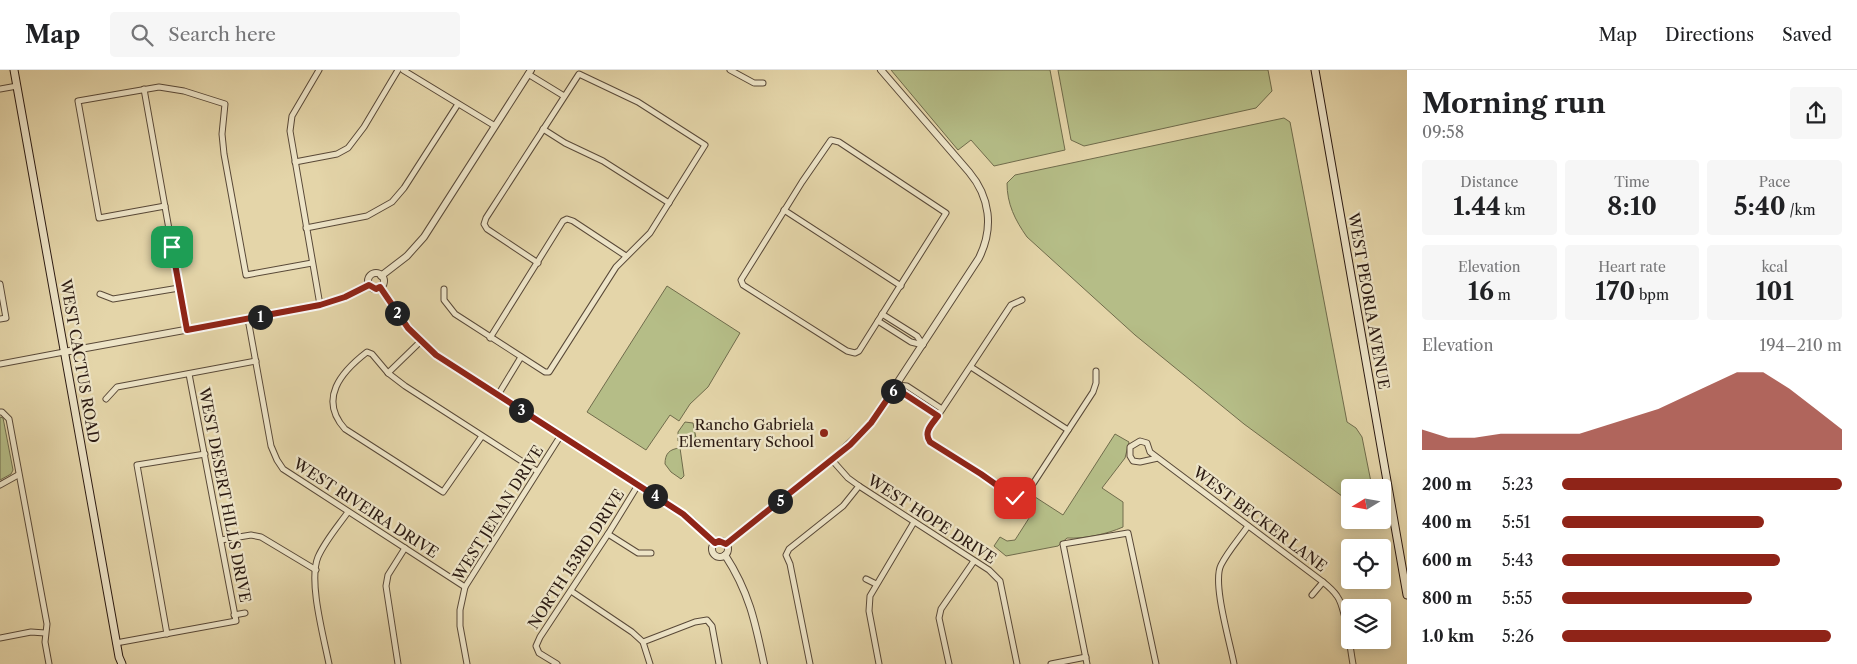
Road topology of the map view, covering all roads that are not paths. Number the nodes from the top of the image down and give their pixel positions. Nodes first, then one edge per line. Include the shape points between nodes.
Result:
1 (14, 70) edge
2 (319, 70) edge
3 (398, 70) edge
4 (403, 70) edge
5 (730, 70) edge
6 (881, 70) edge
7 (1316, 70) edge
8 (530, 72) edge
9 (763, 83) dead end
10 (17, 86) junction
11 (0, 89) edge
12 (144, 89) junction
13 (564, 96) junction
14 (458, 104) junction
15 (495, 126) junction
16 (543, 129) junction
17 (295, 162) junction
18 (669, 203) junction
19 (165, 206) junction
20 (784, 210) junction
21 (306, 228) junction
22 (626, 256) junction
23 (312, 263) junction
24 (538, 263) junction
25 (381, 276) junction
26 (0, 284) edge
27 (369, 285) junction
28 (901, 286) junction
29 (380, 287) junction
30 (179, 288) junction
31 (444, 289) dead end
32 (100, 294) dead end
33 (1022, 300) dead end
34 (320, 305) junction
35 (882, 314) junction
36 (3, 319) edge
37 (248, 319) junction
38 (878, 321) junction
39 (187, 330) junction
40 (490, 338) junction
41 (421, 341) junction
42 (923, 345) junction
43 (64, 352) junction
44 (521, 357) junction
45 (256, 361) junction
46 (0, 364) edge
47 (970, 367) junction
48 (1096, 371) dead end
49 (388, 373) junction
50 (189, 374) junction
51 (897, 385) junction
52 (498, 395) junction
53 (920, 395) junction
54 (106, 399) dead end
55 (916, 402) junction
56 (942, 409) junction
57 (1, 412) edge
58 (938, 416) junction
59 (1068, 430) junction
60 (561, 435) junction
61 (482, 436) junction
62 (205, 454) junction
63 (1158, 458) junction
64 (832, 460) junction
65 (537, 472) junction
66 (18, 475) junction
67 (0, 485) edge
68 (638, 485) junction
69 (859, 486) junction
70 (348, 512) junction
71 (914, 522) junction
72 (1248, 526) junction
73 (608, 534) junction
74 (221, 540) junction
75 (715, 543) junction
76 (726, 544) junction
77 (405, 548) junction
78 (651, 553) dead end
79 (724, 555) junction
80 (974, 561) junction
81 (316, 570) junction
82 (866, 579) dead end
83 (1322, 582) junction
84 (876, 584) junction
85 (465, 587) junction
86 (571, 590) junction
87 (1312, 595) dead end
88 (1407, 595) edge
89 (245, 613) dead end
90 (235, 618) junction
91 (45, 633) junction
92 (168, 634) junction
93 (0, 638) edge
94 (643, 642) junction
95 (116, 643) junction
96 (1086, 657) junction
97 (120, 662) edge
98 (50, 664) edge
99 (329, 664) edge
100 (398, 664) edge
101 (467, 664) edge
102 (557, 664) edge
103 (650, 664) edge
104 (719, 664) edge
105 (764, 664) edge
106 (810, 664) edge
107 (879, 664) edge
108 (949, 664) edge
109 (1017, 664) edge
110 (1051, 664) edge
111 (1087, 664) edge
112 (1156, 664) edge
113 (1234, 664) edge
114 (1353, 664) edge

1 - 10 main road, WEST CACTUS ROAD
2 - 17 street via 292,116 290,130
3 - 17 street via 348,148 336,154
4 - 14 street
5 - 9 street via 754,83
6 - 42 street via 975,178 984,194 988,212 983,250
7 - 88 main road, WEST PEORIA AVENUE
8 - 13 street
8 - 15 street
10 - 11 street
10 - 43 main road, WEST CACTUS ROAD
12 - 19 street
12 - 19 street via 78,101 99,218
12 - 23 street via 169,88 225,104 224,154 246,275
13 - 16 street
13 - 18 street via 578,74 638,102 705,145
14 - 15 street
14 - 21 street via 392,202 367,216
15 - 25 street via 424,237 407,256
16 - 18 street via 604,161
16 - 24 street via 484,224 486,230
17 - 21 street
18 - 22 street via 650,233
19 - 30 street
20 - 28 street
20 - 28 street via 831,140 838,142 946,213
20 - 38 street via 741,280 744,285 847,352 858,351
21 - 23 street
22 - 24 street via 567,219
22 - 44 street via 549,372
23 - 34 street
24 - 40 street
25 - 27 street via 374,273 368,280
25 - 29 street
26 - 36 street
27 - 29 street via 376,289
27 - 34 street
28 - 35 street
29 - 41 street
30 - 32 street via 113,299
30 - 39 street
31 - 40 street via 444,300 455,314
33 - 47 street via 1011,305
34 - 37 street
35 - 38 street
35 - 42 street via 917,336
37 - 39 street
37 - 45 street, WEST RIVEIRA DRIVE
38 - 42 street via 912,342
39 - 43 street
40 - 44 street
41 - 49 street
41 - 52 street via 436,355
42 - 51 street
43 - 46 street
43 - 95 main road, WEST CACTUS ROAD
44 - 52 street
45 - 50 street
45 - 70 street, WEST RIVEIRA DRIVE via 271,446 277,460 283,469
47 - 56 street
47 - 59 street
48 - 59 street via 1093,392
49 - 61 street
49 - 61 street via 367,352 340,380 334,390 333,407 345,429 443,492
50 - 54 street via 117,387
50 - 62 street, WEST DESERT HILLS DRIVE
51 - 53 street via 908,386
51 - 55 street
51 - 64 street via 871,423
52 - 60 street
53 - 55 street
53 - 56 street
55 - 58 street
56 - 58 street
57 - 66 street via 8,418
58 - 59 street via 927,432 930,442 1015,498 1022,499
60 - 65 street, WEST JENAN DRIVE
60 - 68 street
61 - 65 street
62 - 74 street, WEST DESERT HILLS DRIVE
62 - 92 street via 137,465
63 - 63 street, WEST BECKER LANE via 1150,452 1147,443 1140,441 1130,447 1132,460 1140,462
63 - 72 street, WEST BECKER LANE
64 - 69 street, WEST HOPE DRIVE
64 - 76 street
65 - 85 street, WEST JENAN DRIVE
66 - 67 street
66 - 91 street via 47,624
68 - 73 street, NORTH 153RD DRIVE
68 - 75 street via 683,514
69 - 71 street, WEST HOPE DRIVE
69 - 106 street via 849,501 789,549 786,555
70 - 77 street, WEST RIVEIRA DRIVE
70 - 81 street via 318,558
71 - 80 street, WEST HOPE DRIVE
71 - 84 street
72 - 83 street, WEST BECKER LANE
72 - 113 street via 1221,565 1218,576
73 - 78 street via 638,553
73 - 86 street, NORTH 153RD DRIVE
74 - 81 street via 251,535 261,537
74 - 90 street, WEST DESERT HILLS DRIVE
75 - 76 street
75 - 79 street via 712,547 715,555
76 - 79 street
77 - 85 street, WEST RIVEIRA DRIVE
77 - 100 street via 388,575 386,586
79 - 105 street via 749,601
80 - 108 street via 941,609 939,618
80 - 109 street, WEST HOPE DRIVE via 1000,581
81 - 99 street via 315,590
82 - 84 street
83 - 87 street
83 - 114 street, WEST BECKER LANE via 1338,597 1342,606
84 - 107 street via 870,596 869,611
85 - 101 street, WEST JENAN DRIVE via 460,626
86 - 94 street
86 - 102 street, NORTH 153RD DRIVE via 536,646 540,653
89 - 90 street
90 - 92 street
91 - 93 street via 31,632
91 - 98 street
92 - 95 street
94 - 103 street
94 - 104 street via 707,620 712,626
95 - 97 main road, WEST CACTUS ROAD
96 - 110 street
96 - 111 street
96 - 112 street via 1063,544 1128,533

